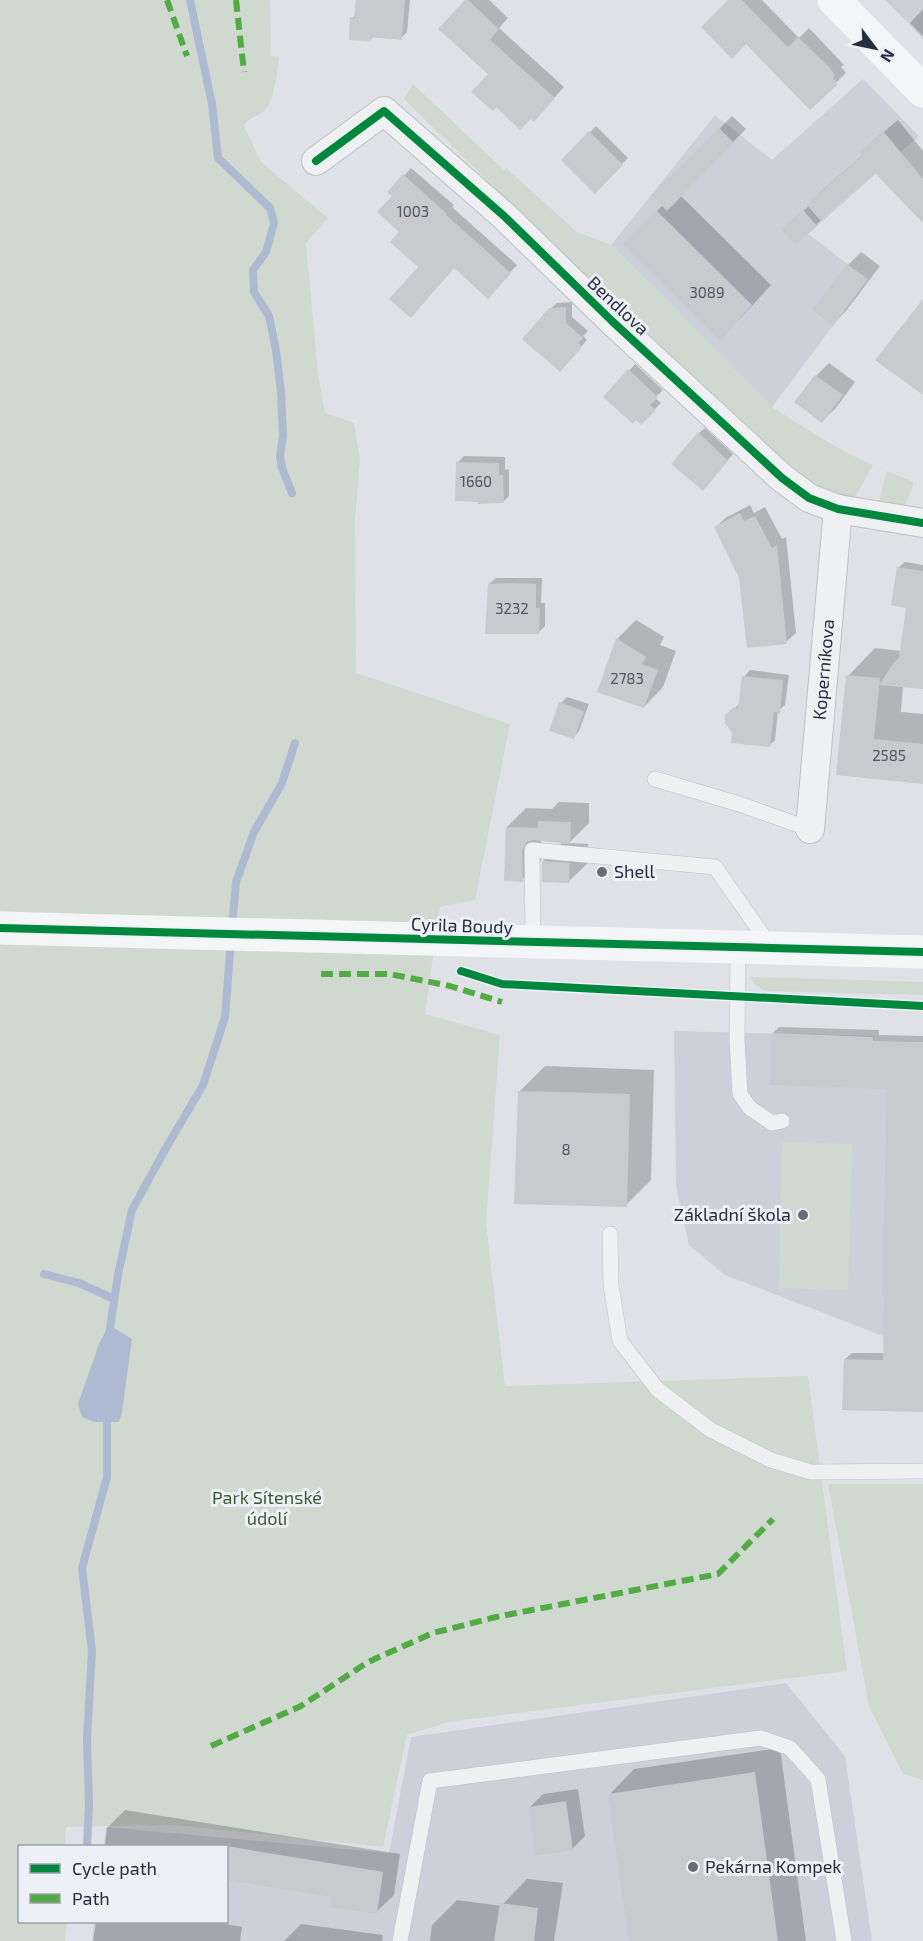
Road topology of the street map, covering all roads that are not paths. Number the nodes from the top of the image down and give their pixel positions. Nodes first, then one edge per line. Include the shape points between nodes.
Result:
1 (834, 0) edge
2 (923, 91) edge
3 (316, 161) dead end
4 (838, 509) junction
5 (923, 523) edge
6 (655, 779) dead end
7 (810, 829) joint
8 (6, 928) edge
9 (533, 943) junction
10 (738, 948) junction
11 (773, 949) junction
12 (923, 952) edge
13 (782, 1121) dead end
14 (610, 1234) dead end
15 (923, 1471) edge
16 (400, 1941) edge
17 (844, 1941) edge

1 - 2 street
3 - 4 street, Bendlova via 384,111 504,216 782,478 809,498
4 - 5 street, Bendlova
4 - 7 street, Koperníkova
6 - 7 lane
8 - 9 street, Cyrila Boudy
9 - 10 street, Cyrila Boudy
9 - 11 lane via 532,850 715,867
10 - 11 street, Cyrila Boudy
10 - 13 lane via 740,1094 750,1108 772,1123
11 - 12 street, Cyrila Boudy
14 - 15 lane via 611,1285 620,1341 657,1389 711,1430 771,1460 811,1472
16 - 17 lane via 430,1781 761,1738 790,1748 818,1779

